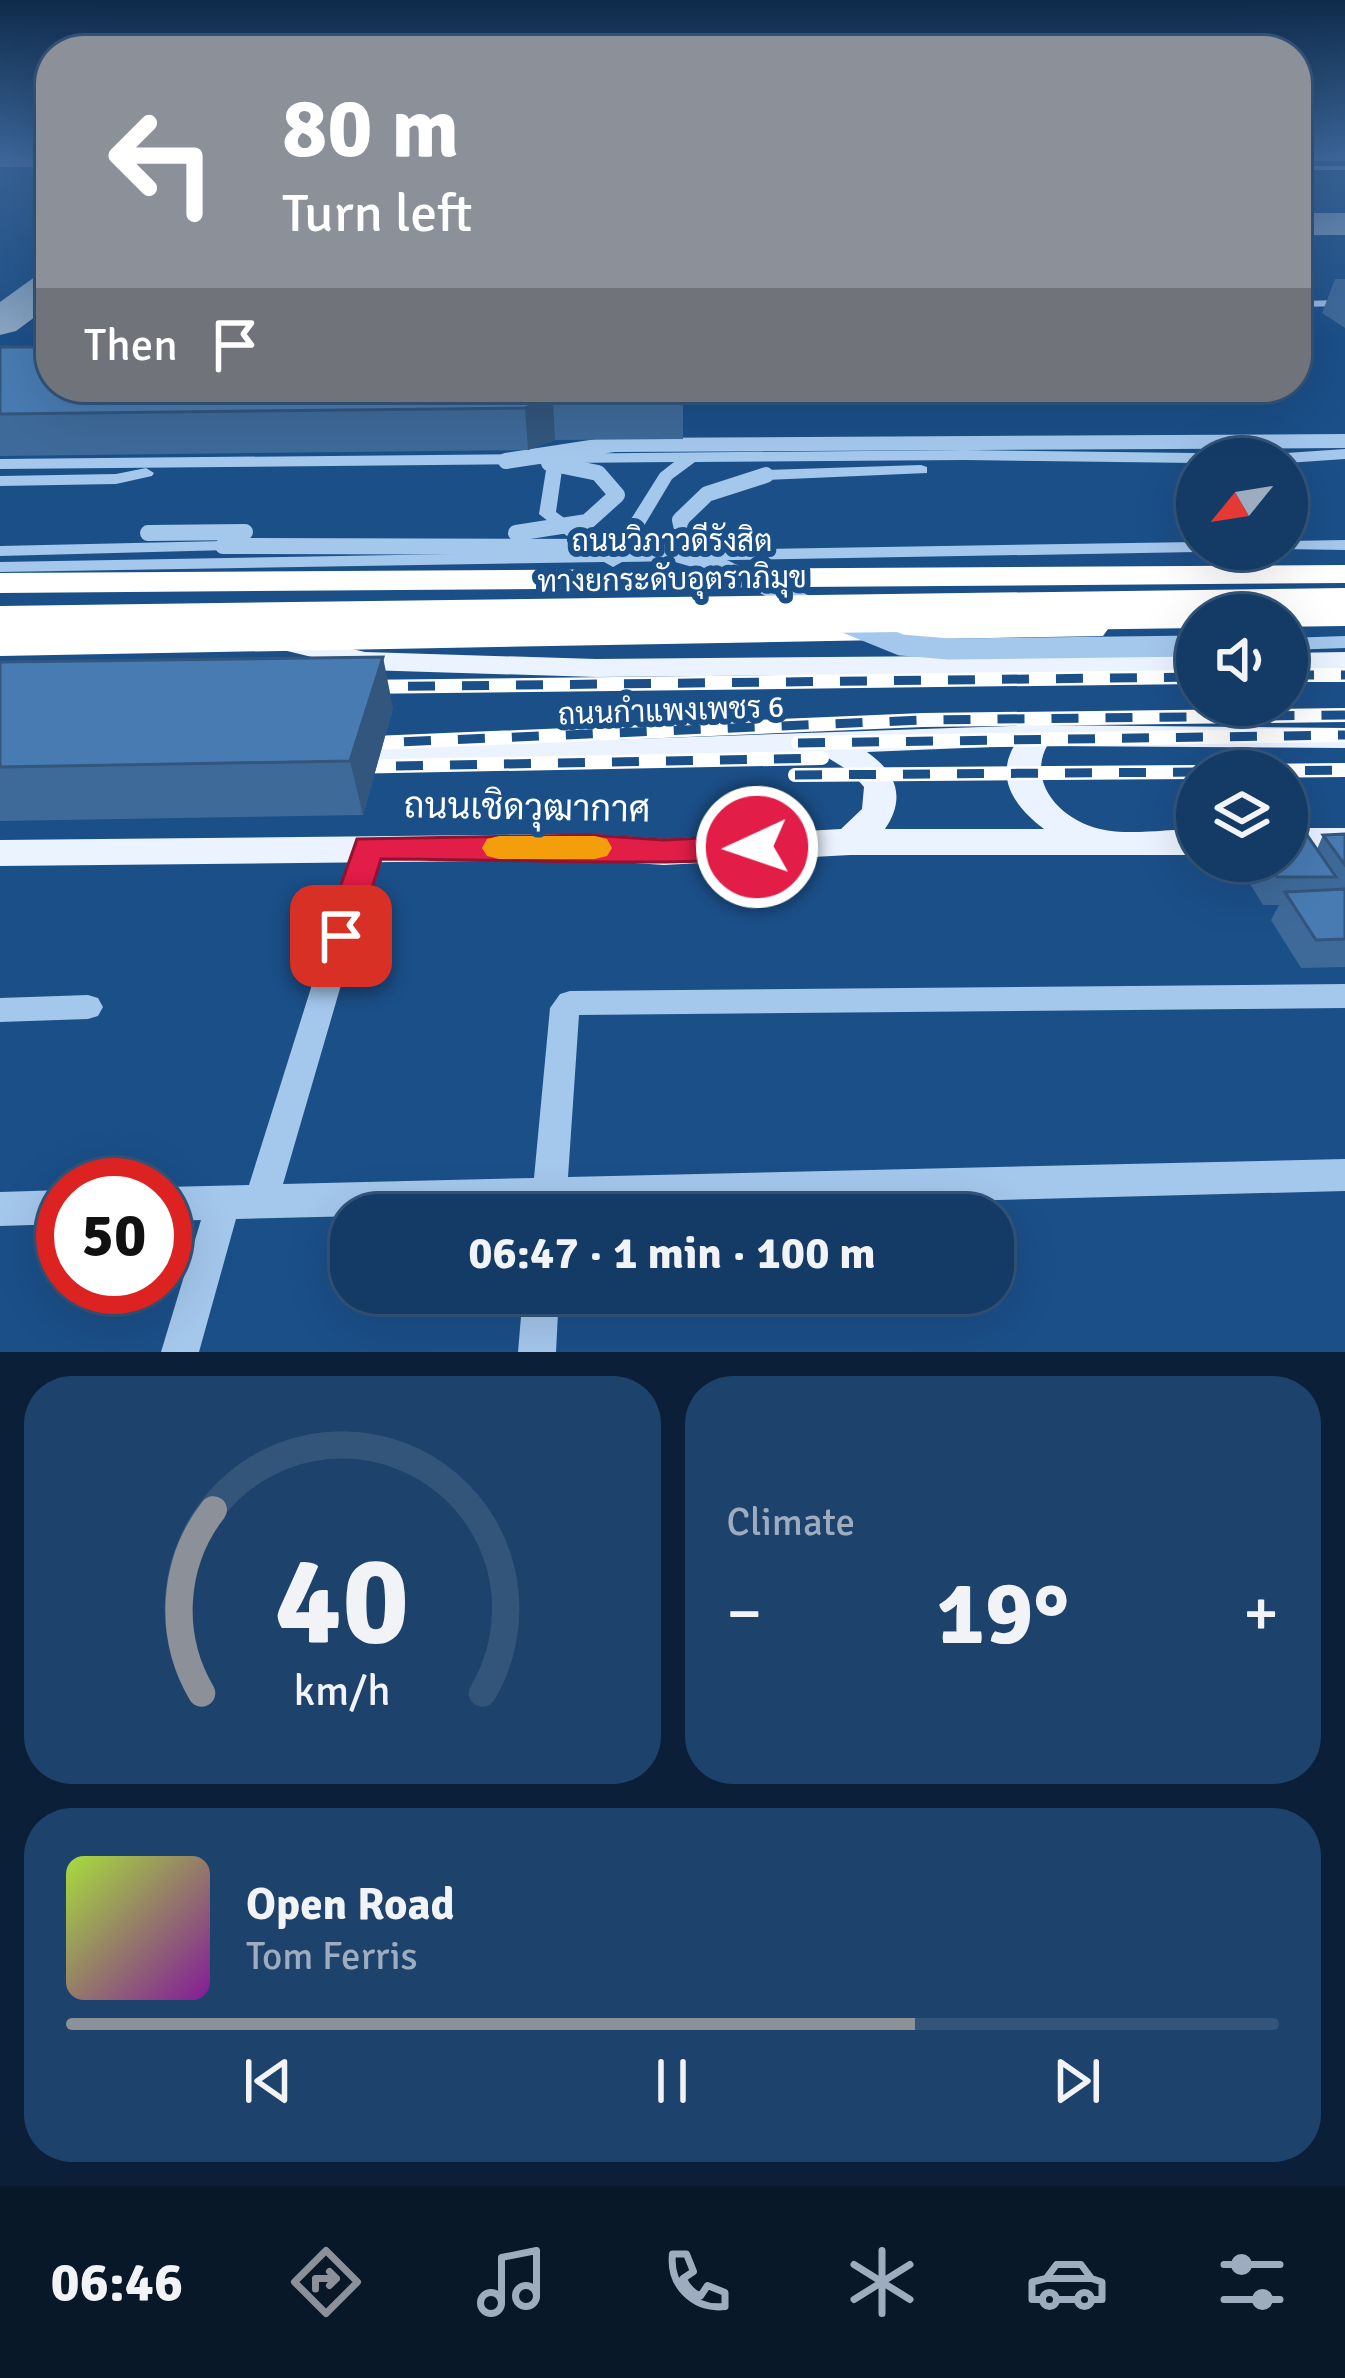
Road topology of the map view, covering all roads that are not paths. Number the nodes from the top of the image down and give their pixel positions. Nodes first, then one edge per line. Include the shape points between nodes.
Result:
1 (1345, 303) edge
2 (1311, 304) edge
3 (1345, 441) edge
4 (1345, 456) edge
5 (690, 458) junction
6 (1308, 458) edge
7 (556, 459) junction
8 (1176, 459) edge
9 (1063, 460) junction
10 (506, 461) junction
11 (0, 464) edge
12 (0, 481) edge
13 (1345, 545) edge
14 (1308, 546) edge
15 (1176, 548) edge
16 (0, 550) edge
17 (35, 550) junction
18 (600, 565) junction
19 (0, 566) edge
20 (724, 568) junction
21 (1345, 574) edge
22 (0, 583) edge
23 (1345, 584) edge
24 (0, 600) edge
25 (1345, 608) edge
26 (0, 625) edge
27 (1345, 625) edge
28 (1308, 626) edge
29 (1176, 627) edge
30 (1345, 642) edge
31 (289, 643) junction
32 (1308, 643) edge
33 (0, 646) edge
34 (1176, 646) edge
35 (1345, 661) edge
36 (1308, 662) edge
37 (1176, 663) edge
38 (1037, 735) junction
39 (1345, 738) edge
40 (822, 741) junction
41 (305, 762) edge
42 (1308, 841) edge
43 (1345, 841) edge
44 (850, 842) junction
45 (1176, 842) edge
46 (1094, 843) junction
47 (368, 848) junction
48 (0, 854) edge
49 (1345, 996) edge
50 (88, 1007) dead end
51 (0, 1010) edge
52 (1345, 1175) edge
53 (549, 1194) edge
54 (823, 1194) edge
55 (243, 1201) junction
56 (330, 1202) edge
57 (192, 1203) edge
58 (36, 1208) edge
59 (0, 1209) edge
60 (540, 1314) edge
61 (180, 1352) edge
62 (537, 1352) edge

1 - 2 street
3 - 10 street, bridge via 614,445
4 - 6 street
5 - 7 street
5 - 9 street
5 - 18 street via 666,476
7 - 11 street
7 - 18 street via 547,514
8 - 9 street
9 - 20 street, bridge via 766,475 708,491 680,520 684,538
10 - 12 street via 196,464 116,479
10 - 17 street, bridge via 589,468 611,480 617,495 598,518 533,533 148,533
13 - 14 street
15 - 18 street
16 - 17 street
17 - 20 street, bridge via 652,548
18 - 19 street
18 - 21 highway, ถนนวิภาวดีรังสิต
18 - 22 highway, ถนนวิภาวดีรังสิต
20 - 34 street, bridge via 901,645
23 - 24 highway, ทางยกระดับอุตราภิมุข, bridge
25 - 26 highway, ทางยกระดับอุตราภิมุข, bridge
27 - 28 highway
29 - 31 highway
30 - 32 street
31 - 33 highway
31 - 37 main road via 365,662 596,668
35 - 36 main road
38 - 39 main road, ถนนกำแพงเพชร 6
38 - 40 main road, ถนนกำแพงเพชร 6
38 - 46 main road via 1020,765 1029,798
40 - 41 main road, ถนนกำแพงเพชร 6
40 - 44 main road via 852,755 880,788 884,807
42 - 43 main road
44 - 46 main road, ถนนเชิดวุฒากาศ
44 - 47 main road, ถนนเชิดวุฒากาศ via 664,852
45 - 46 main road, ถนนเชิดวุฒากาศ
47 - 48 main road, ถนนเชิดวุฒากาศ
47 - 55 street
49 - 53 street via 570,1004
50 - 51 street
52 - 54 street
55 - 56 street
55 - 57 street
55 - 61 street
58 - 59 street
60 - 62 street

